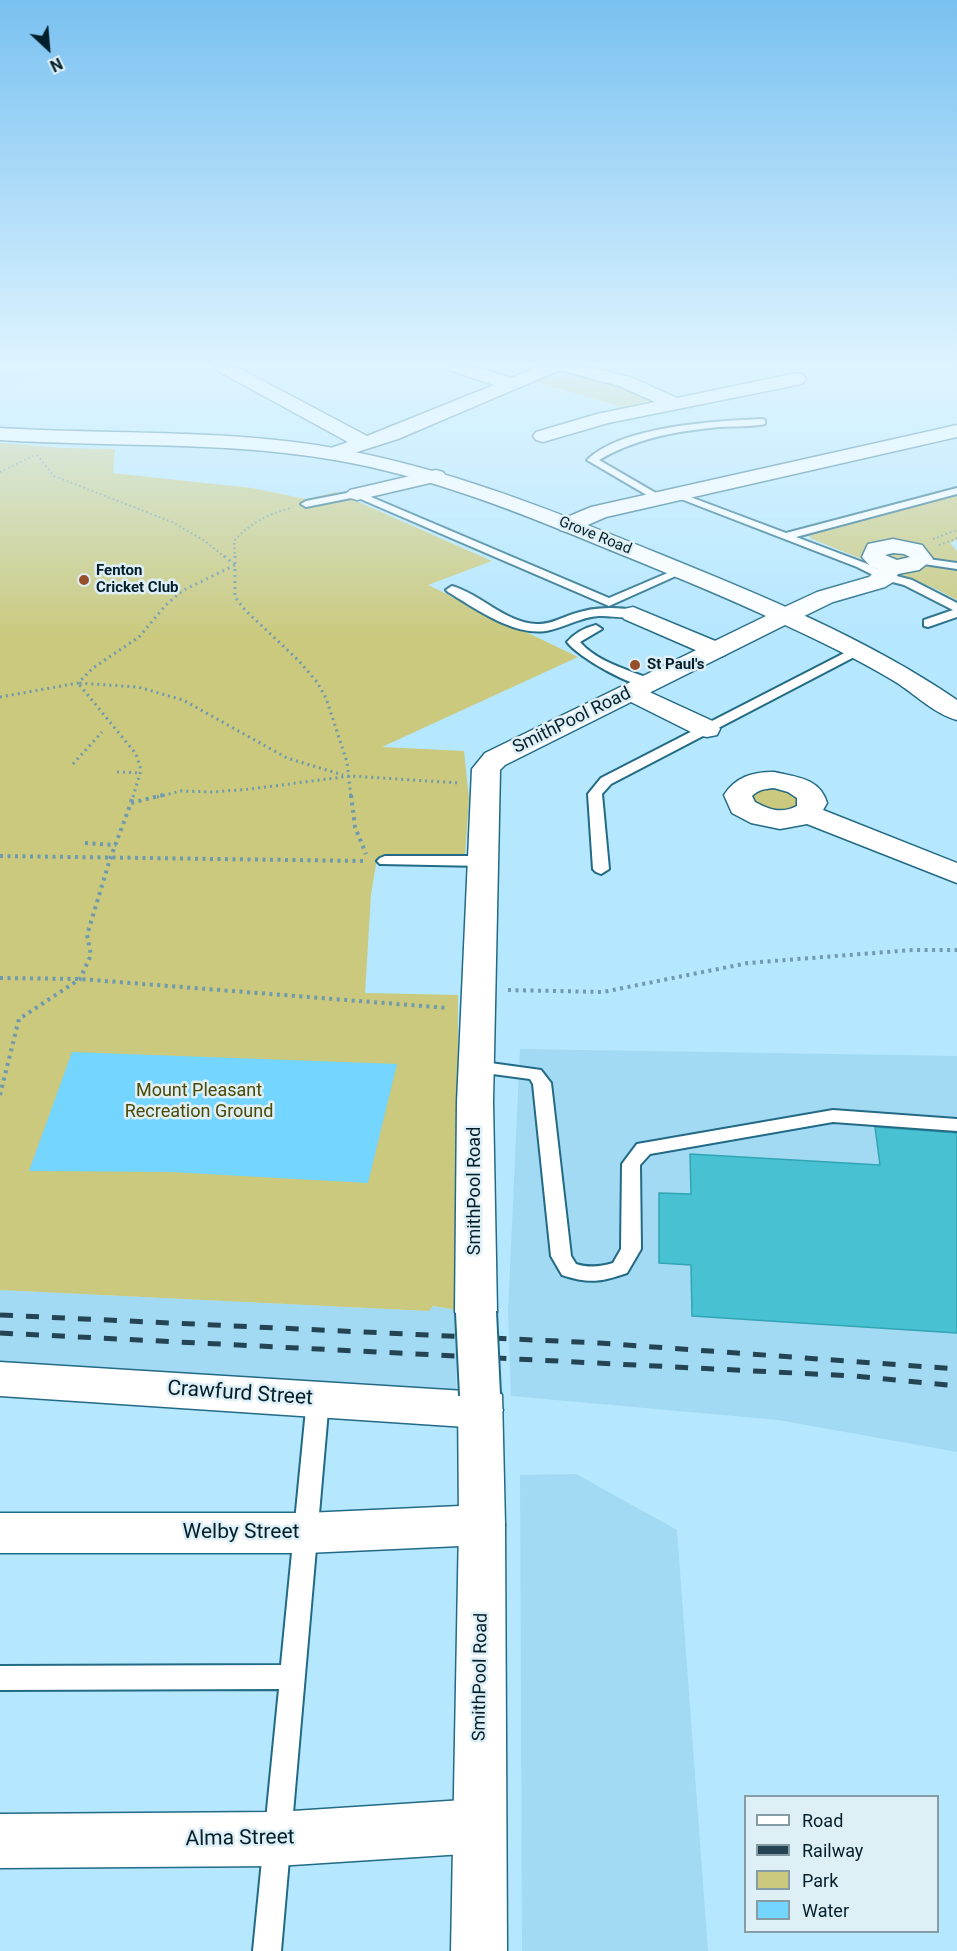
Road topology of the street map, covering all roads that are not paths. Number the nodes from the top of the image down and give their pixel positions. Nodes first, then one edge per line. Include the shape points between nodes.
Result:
1 (356, 458) edge
2 (595, 458) edge
3 (835, 458) edge
4 (435, 476) junction
5 (957, 491) edge
6 (357, 494) junction
7 (665, 496) junction
8 (306, 504) road end
9 (568, 525) junction
10 (786, 536) junction
11 (921, 561) joint
12 (957, 566) edge
13 (681, 571) junction
14 (888, 571) junction
15 (452, 590) dead end
16 (957, 608) edge
17 (957, 613) edge
18 (633, 614) joint
19 (785, 616) junction
20 (928, 623) dead end
21 (596, 628) dead end
22 (716, 650) junction
23 (856, 651) junction
24 (640, 688) junction
25 (957, 712) edge
26 (707, 729) junction
27 (806, 813) dead end
28 (382, 861) road end
29 (482, 861) junction
30 (601, 869) dead end
31 (957, 874) edge
32 (476, 1067) junction
33 (957, 1125) edge
34 (0, 1379) edge
35 (318, 1399) junction
36 (480, 1402) junction
37 (482, 1525) junction
38 (0, 1533) edge
39 (306, 1533) junction
40 (294, 1677) junction
41 (0, 1678) edge
42 (479, 1826) junction
43 (278, 1839) junction
44 (0, 1841) edge
45 (267, 1951) edge
46 (479, 1951) edge

1 - 4 street, Grove Road
2 - 7 lane via 592,460
3 - 7 street
4 - 6 street
4 - 9 street, Grove Road
5 - 10 lane
6 - 8 lane
6 - 13 lane via 609,602
7 - 9 street via 599,512
7 - 10 lane
9 - 13 street, Grove Road
10 - 14 lane via 861,565
11 - 12 lane
11 - 14 street, SmithPool Road
13 - 19 street, Grove Road
14 - 16 lane
14 - 19 street, SmithPool Road via 877,582 805,605
15 - 18 lane via 531,627 551,626 589,613
17 - 20 lane
18 - 22 street
19 - 22 street, SmithPool Road
19 - 23 street, Grove Road
21 - 24 lane via 573,642
22 - 24 street, SmithPool Road
23 - 25 street, Grove Road
23 - 26 lane
24 - 26 street
24 - 29 street, SmithPool Road via 495,759 486,769
26 - 30 lane via 600,786 595,794
27 - 31 street
28 - 29 lane
29 - 32 street, SmithPool Road
32 - 33 lane via 535,1074 542,1083 561,1256 569,1270 584,1274 620,1268 631,1249 631,1164 644,1149 833,1116
32 - 36 street, SmithPool Road, bridge
34 - 35 street, Crawfurd Street
35 - 36 street, Crawfurd Street
35 - 39 lane
36 - 37 street, SmithPool Road
37 - 39 street, Welby Street
37 - 42 street, SmithPool Road
38 - 39 street, Welby Street
39 - 40 lane
40 - 41 lane
40 - 43 lane
42 - 43 street, Alma Street
42 - 46 street, SmithPool Road
43 - 44 street, Alma Street
43 - 45 lane

